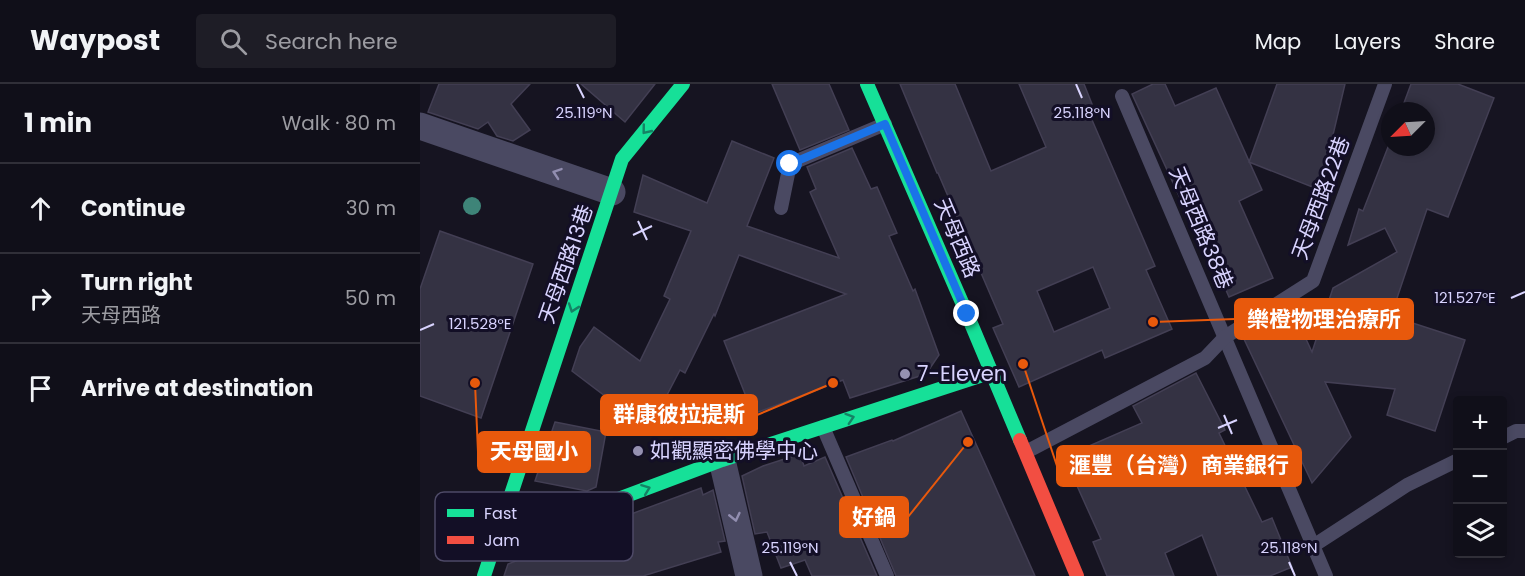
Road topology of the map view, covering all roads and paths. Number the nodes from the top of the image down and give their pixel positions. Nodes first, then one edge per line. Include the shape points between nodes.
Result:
1 (683, 84) edge
2 (867, 84) edge
3 (1385, 84) edge
4 (1122, 96) dead end
5 (885, 124) junction
6 (420, 126) edge
7 (612, 192) junction
8 (782, 208) dead end
9 (1225, 337) junction
10 (992, 372) junction
11 (823, 427) junction
12 (1525, 431) edge
13 (1507, 436) edge
14 (1026, 452) junction
15 (722, 460) junction
16 (1453, 462) edge
17 (511, 492) edge
18 (633, 493) edge
19 (1313, 546) junction
20 (488, 561) edge
21 (484, 576) edge
22 (749, 576) edge
23 (887, 576) edge
24 (1077, 576) edge
25 (1326, 576) edge

1 -> 7 street, 天母西路13巷 via 622,159
2 - 5 street, 天母西路
3 - 9 lane, 天母西路22巷 via 1313,281
4 - 9 lane, 天母西路38巷
5 - 8 lane via 790,164
5 - 10 street, 天母西路
7 -> 6 street
7 -> 17 street, 天母西路13巷
9 - 14 lane, 天母西路22巷 via 1205,357
9 - 19 lane, 天母西路38巷
11 -> 10 street
10 - 14 street, 天母西路
11 - 15 street
11 - 23 lane
12 - 13 lane
14 - 24 street, 天母西路
18 -> 15 street
15 -> 22 street
16 - 19 lane via 1407,485
19 - 25 lane, 天母西路38巷
20 - 21 street, 天母西路13巷

